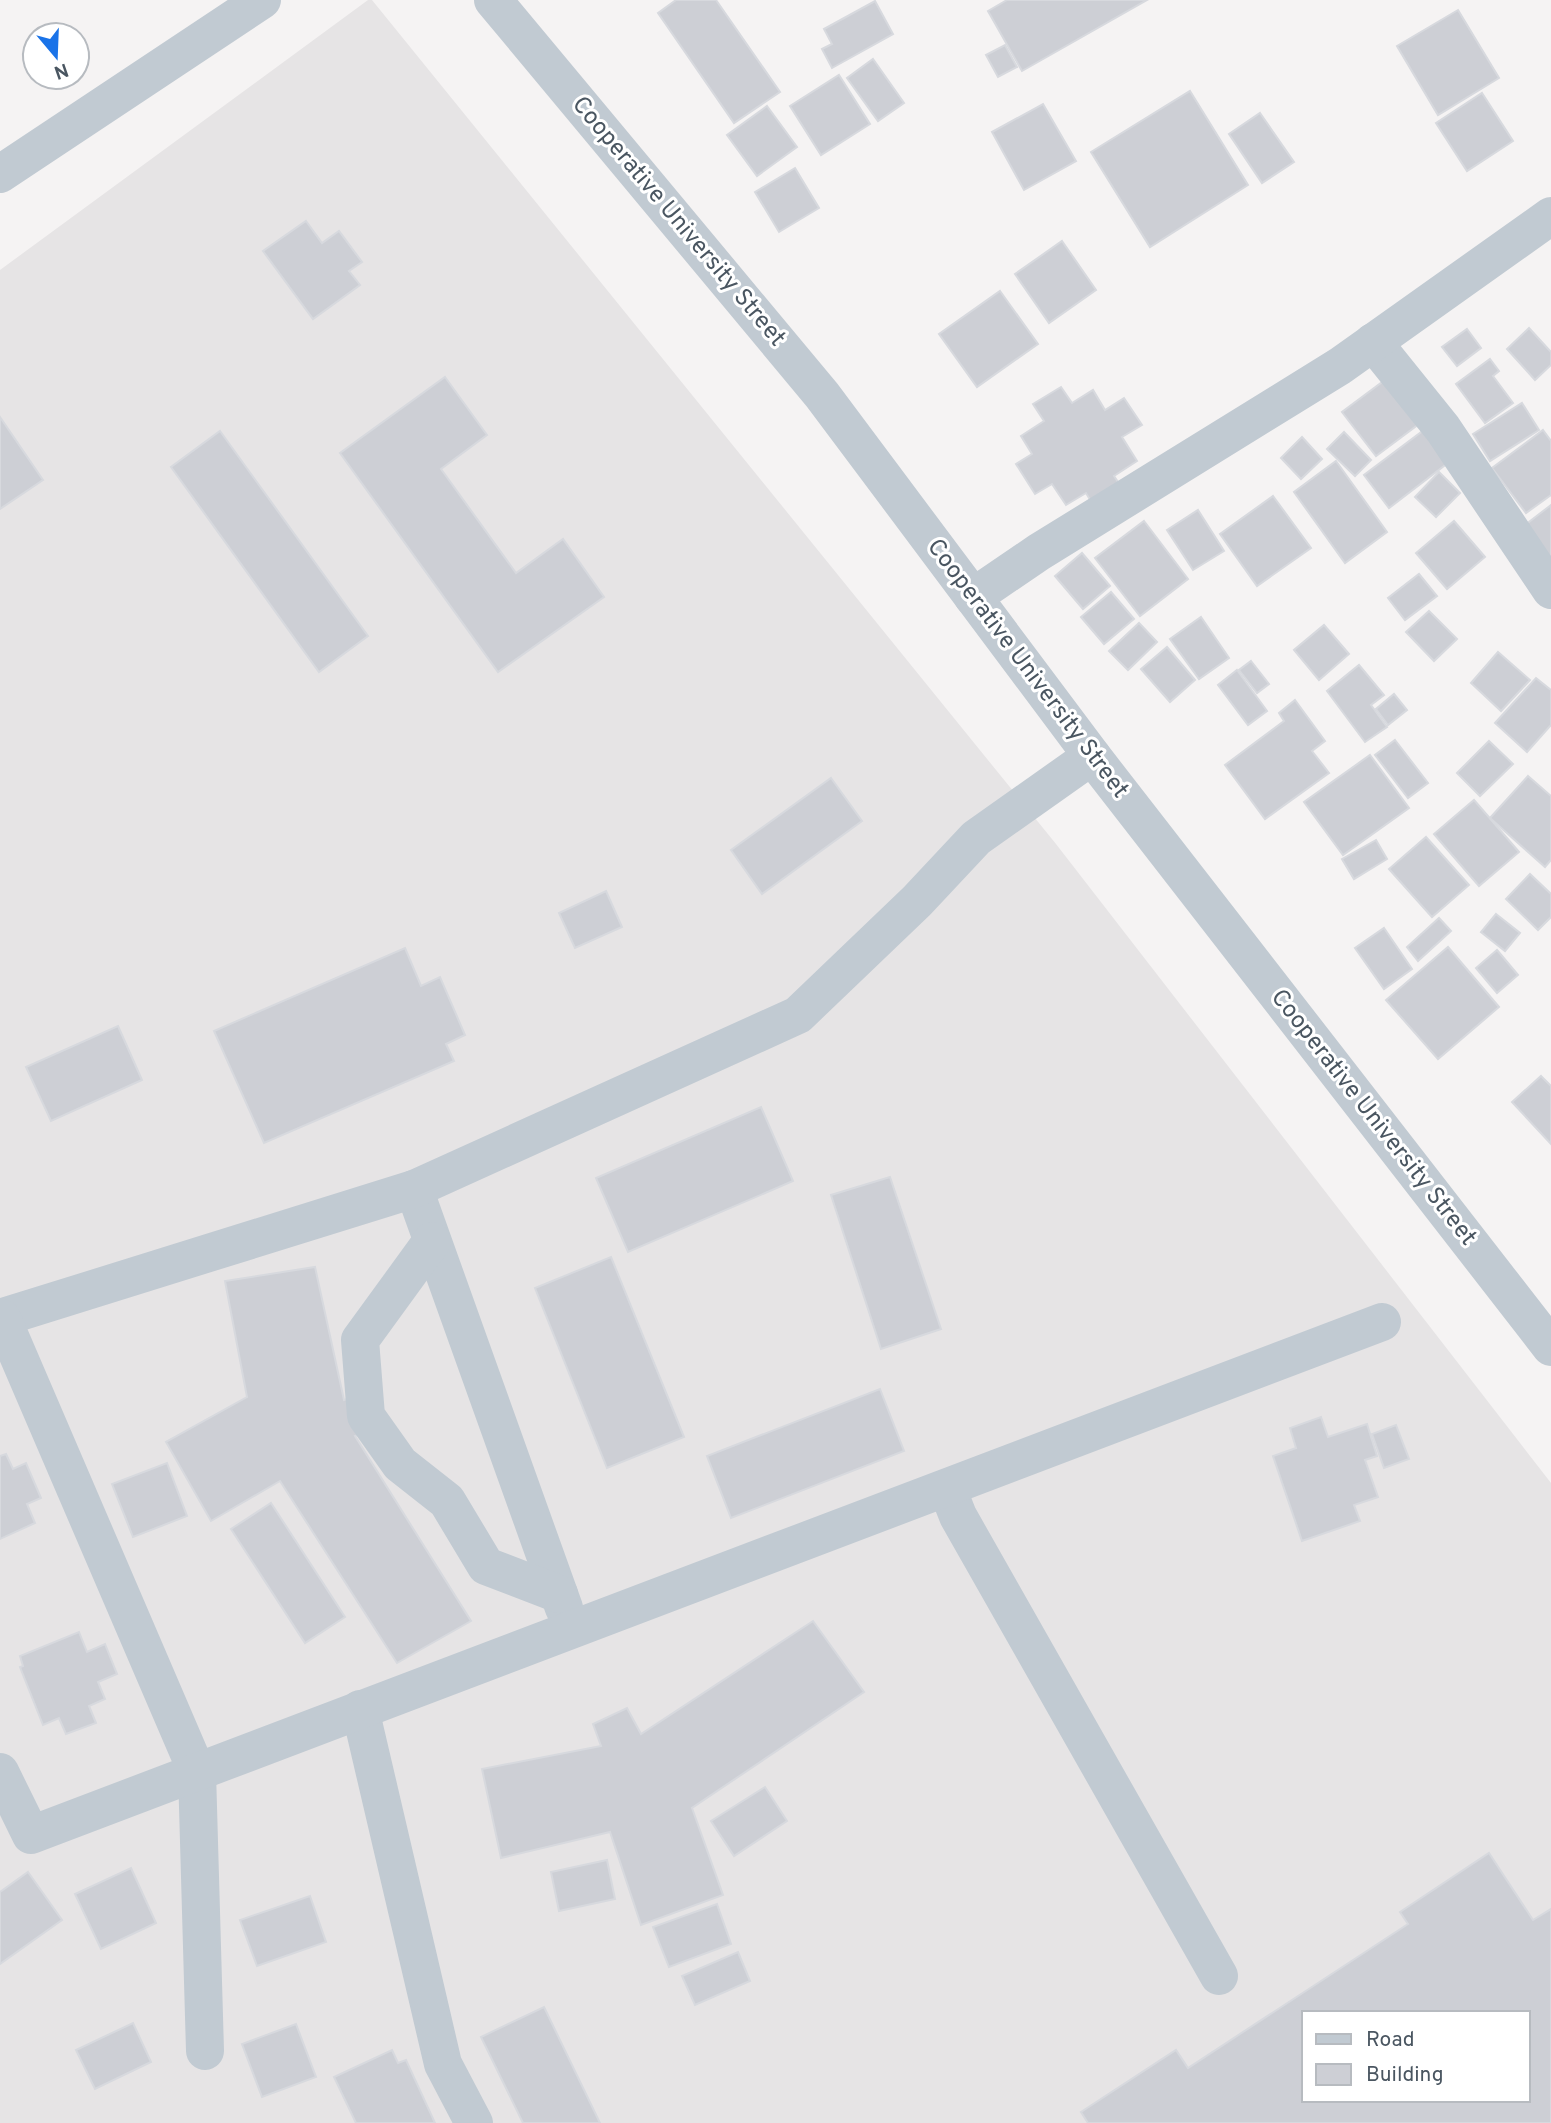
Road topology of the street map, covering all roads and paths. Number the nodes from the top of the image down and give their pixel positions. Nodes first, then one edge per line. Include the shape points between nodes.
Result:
1 (262, 0) edge
2 (493, 0) edge
3 (0, 174) edge
4 (1551, 216) edge
5 (1373, 342) junction
6 (1551, 590) edge
7 (973, 597) junction
8 (1092, 756) junction
9 (414, 1189) junction
10 (432, 1241) junction
11 (1, 1318) edge
12 (1382, 1322) dead end
13 (1551, 1347) edge
14 (947, 1488) junction
15 (559, 1594) junction
16 (572, 1630) junction
17 (359, 1709) junction
18 (0, 1772) edge
19 (197, 1772) junction
20 (1219, 1976) dead end
21 (205, 2051) dead end
22 (474, 2123) edge

1 - 3 street
2 - 7 street, Cooperative University Street via 822,395
4 - 5 street
5 - 6 street via 1443,429
5 - 7 street
7 - 8 street, Cooperative University Street
8 - 9 street via 976,838 798,1014
8 - 13 street, Cooperative University Street
9 - 10 street
9 - 11 street
10 - 15 street
10 - 15 street via 360,1340 366,1416 400,1464 447,1501 486,1566
11 - 19 street
12 - 14 street
14 - 16 street
14 - 20 street via 957,1516
15 - 16 street
16 - 17 street
17 - 19 street
17 - 22 street via 443,2064
18 - 19 street via 31,1835
19 - 21 street

